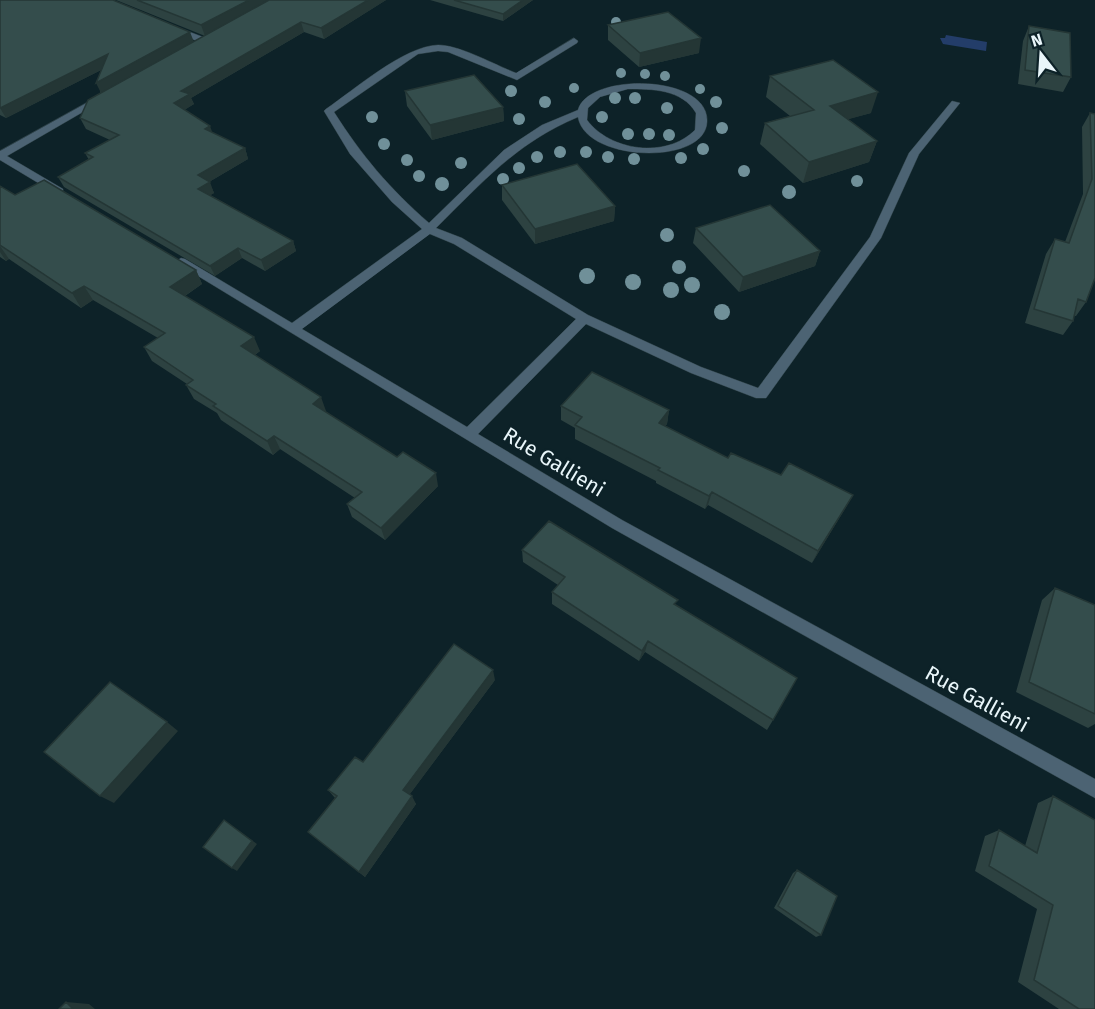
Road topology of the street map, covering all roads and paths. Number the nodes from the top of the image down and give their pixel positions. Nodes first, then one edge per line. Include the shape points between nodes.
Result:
1 (166, 26) edge
2 (215, 36) edge
3 (574, 41) dead end
4 (205, 42) junction
5 (195, 47) edge
6 (113, 92) edge
7 (955, 103) dead end
8 (581, 112) junction
9 (0, 155) edge
10 (71, 197) edge
11 (429, 229) junction
12 (172, 257) edge
13 (584, 318) junction
14 (293, 329) junction
15 (468, 435) junction
16 (1095, 789) edge

1 - 4 street
2 - 4 street
3 - 11 street via 517,77 450,50 416,52 329,111 354,152 396,200
4 - 5 street
6 - 9 street
7 - 13 street via 914,153 875,238 761,394 696,370
8 - 8 street via 589,132 602,141 638,150 663,150 683,143 700,131 703,121 692,101 676,92 646,86 610,89 596,95
8 - 11 street via 545,127 508,152
9 - 10 street
11 - 13 street via 458,241
11 - 14 street
12 - 14 street, Rue Gallieni
13 - 15 street
14 - 15 street, Rue Gallieni
15 - 16 street, Rue Gallieni via 617,524

